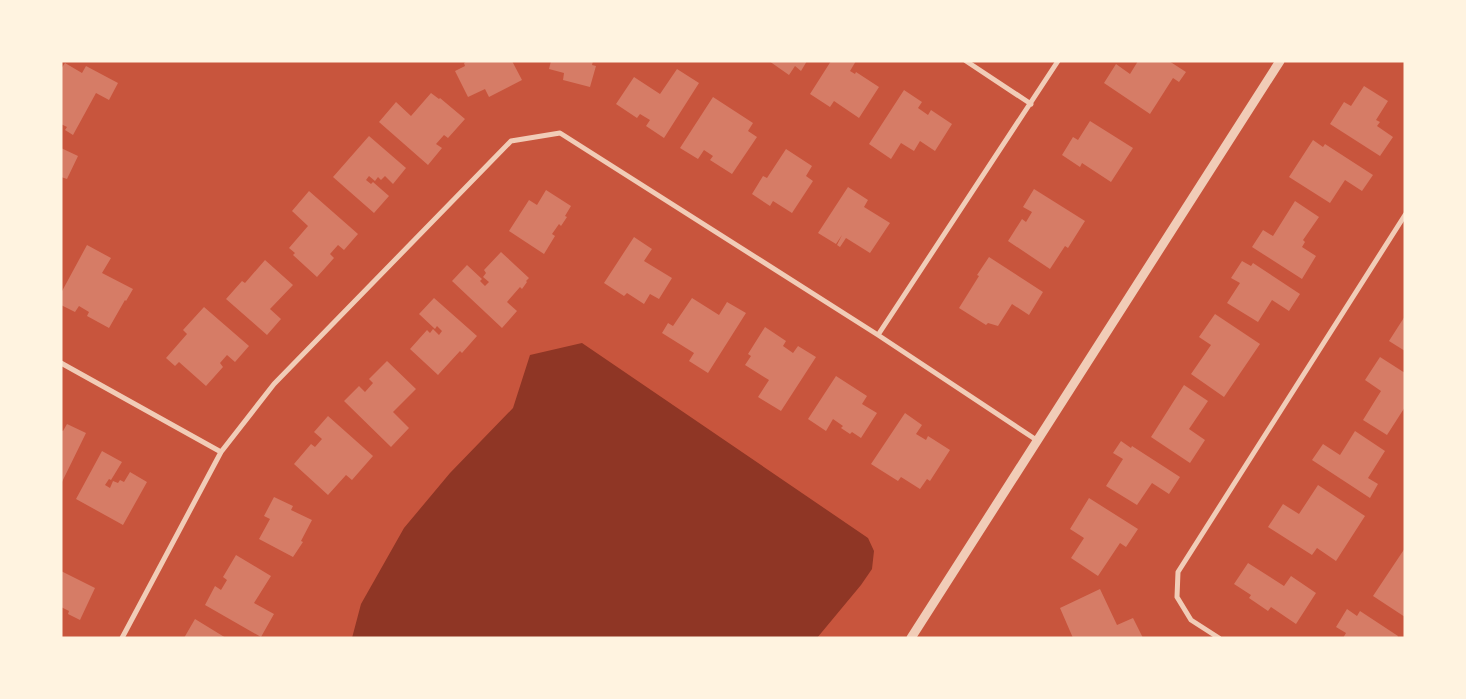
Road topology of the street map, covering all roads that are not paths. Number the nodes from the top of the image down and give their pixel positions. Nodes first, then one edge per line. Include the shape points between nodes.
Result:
1 (966, 61) edge
2 (1058, 61) edge
3 (1280, 61) edge
4 (1031, 104) junction
5 (1405, 215) edge
6 (878, 335) junction
7 (61, 364) edge
8 (1038, 441) junction
9 (222, 452) junction
10 (122, 638) edge
11 (911, 638) edge
12 (1219, 638) edge

1 - 4 street
2 - 4 street
3 - 8 street
4 - 6 street
5 - 12 street via 1178,572 1177,596 1191,620
6 - 8 street
6 - 9 street via 560,133 510,141 274,384
7 - 9 street
8 - 11 street
9 - 10 street

